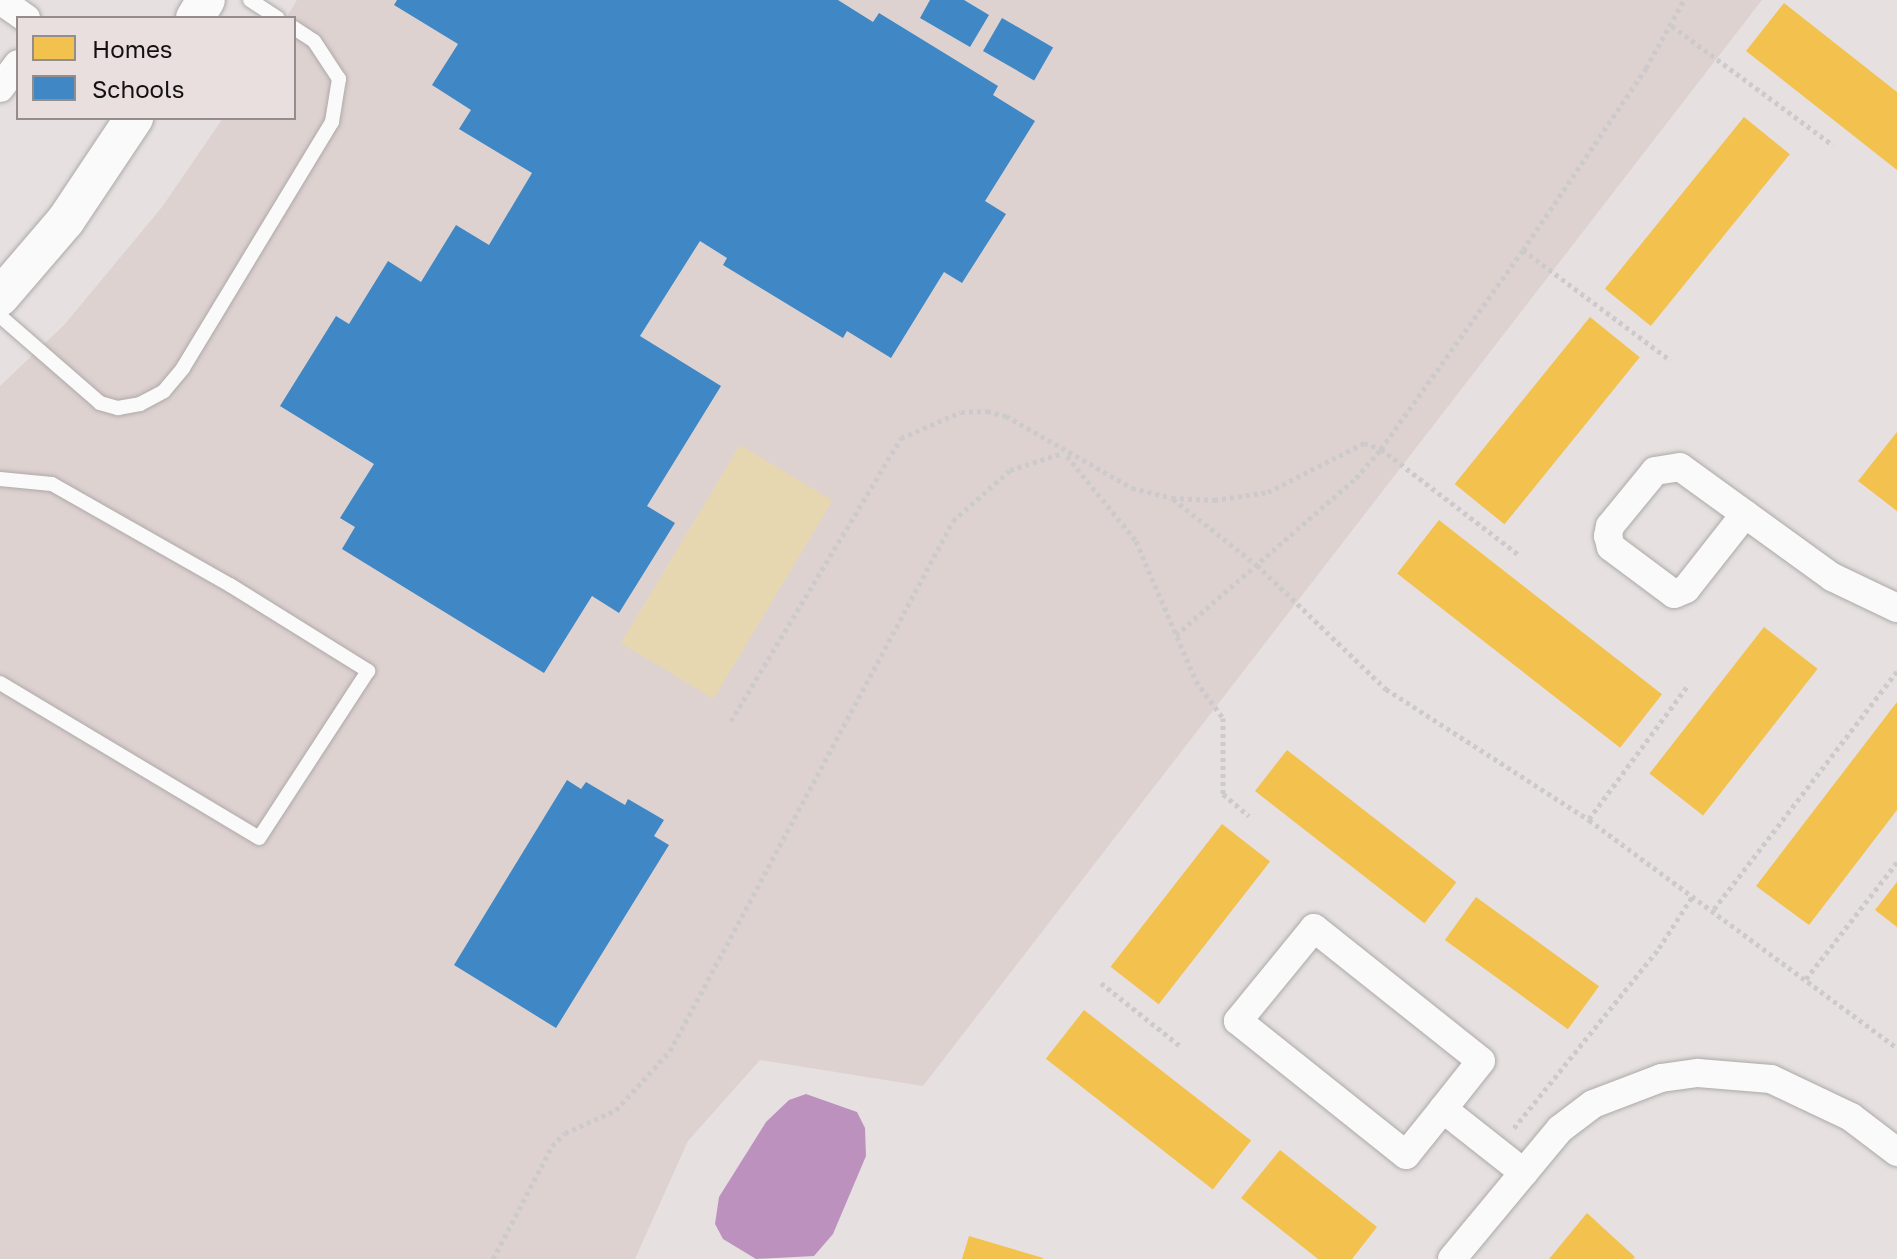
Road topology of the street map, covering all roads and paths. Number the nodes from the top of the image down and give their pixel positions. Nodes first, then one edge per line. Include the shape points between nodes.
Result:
1 (0, 0) edge
2 (250, 0) edge
3 (1684, 0) edge
4 (23, 16) edge
5 (275, 16) edge
6 (1672, 26) junction
7 (296, 30) edge
8 (16, 67) edge
9 (0, 88) edge
10 (133, 120) edge
11 (1833, 145) dead end
12 (1523, 250) junction
13 (0, 297) edge
14 (0, 316) edge
15 (1670, 360) dead end
16 (1381, 449) junction
17 (1064, 452) junction
18 (0, 479) edge
19 (1172, 498) junction
20 (1745, 514) junction
21 (1519, 555) dead end
22 (1257, 565) junction
23 (1897, 608) edge
24 (1176, 635) junction
25 (1897, 671) edge
26 (0, 683) edge
27 (1688, 685) dead end
28 (731, 721) dead end
29 (1249, 816) dead end
30 (1589, 820) junction
31 (1897, 862) edge
32 (1694, 894) junction
33 (1714, 909) junction
34 (1806, 979) junction
35 (1101, 983) dead end
36 (1179, 1045) dead end
37 (1897, 1048) edge
38 (1443, 1109) junction
39 (1498, 1152) junction
40 (1897, 1152) edge
41 (1524, 1173) junction
42 (493, 1259) edge
43 (1452, 1259) edge

1 - 4 street
2 - 5 lane
3 - 6 path
6 - 11 path
6 - 12 path
7 - 14 lane via 322,50 339,79 332,122 164,391 140,404 118,408 100,403
8 - 9 street
10 - 13 street via 66,220
12 - 15 path
12 - 16 path
16 - 19 path via 1364,443 1268,492 1214,500
16 - 21 path
16 - 22 path via 1356,478
17 - 19 path via 1132,488
17 - 24 path via 1136,541
17 - 28 path via 1006,416 987,411 961,412 901,438
17 - 42 path via 1010,470 953,521 670,1051 616,1110 565,1133 552,1146
18 - 26 lane via 52,484 368,671 259,838
19 - 22 path
20 - 20 street via 1680,467 1668,466 1655,471 1610,526 1608,536 1611,547 1674,594 1686,589
20 - 23 street via 1832,577
22 - 24 path
22 - 30 path via 1386,689
24 - 29 path via 1196,681 1223,718 1223,794
25 - 33 path
27 - 30 path
30 - 32 path
31 - 34 path
32 - 33 path
32 - 39 path via 1659,948 1533,1101
33 - 34 path
34 - 37 path
35 - 36 path
38 - 38 street via 1406,1155 1238,1021 1314,928 1481,1061
38 - 39 street
39 - 41 street
40 - 41 street via 1811,1094 1771,1079 1698,1073 1661,1078 1593,1104 1560,1129
41 - 43 street

